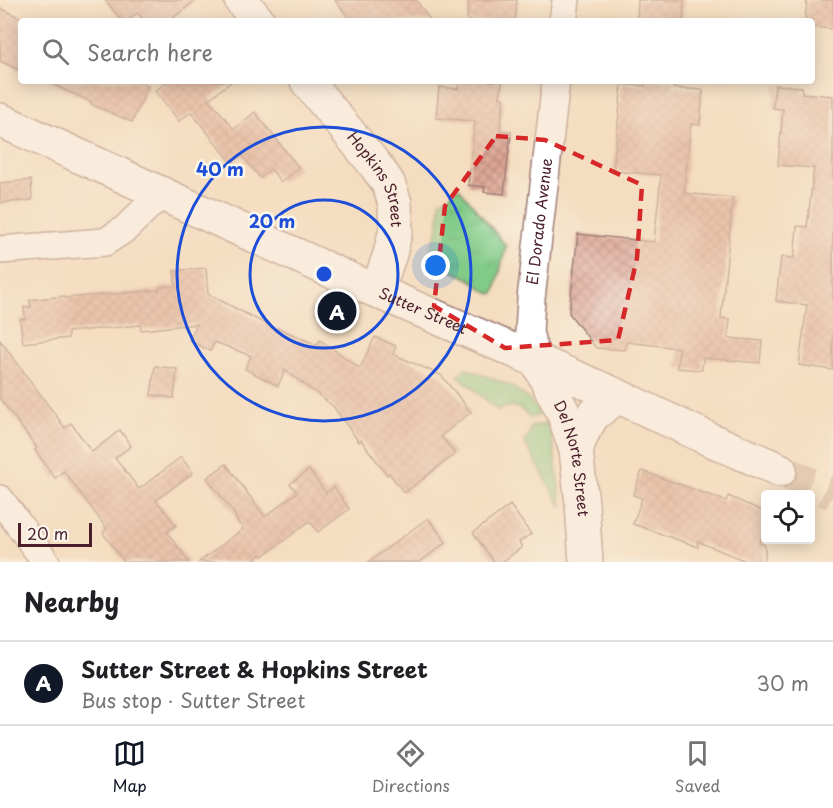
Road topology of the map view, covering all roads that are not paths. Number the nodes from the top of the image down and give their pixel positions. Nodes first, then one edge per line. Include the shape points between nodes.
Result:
1 (241, 0) edge
2 (566, 0) edge
3 (256, 18) edge
4 (563, 18) edge
5 (309, 84) edge
6 (556, 84) edge
7 (0, 120) edge
8 (161, 194) junction
9 (0, 250) edge
10 (377, 291) junction
11 (537, 361) junction
12 (618, 396) junction
13 (576, 450) junction
14 (780, 470) tunnel mouth
15 (0, 498) edge
16 (46, 562) edge
17 (586, 562) edge

1 - 3 main road
2 - 4 street
5 - 10 main road, Hopkins Street via 376,166 395,203 396,228
6 - 11 street, El Dorado Avenue via 531,299 529,332
7 - 8 main road, Sutter Street
8 - 9 street via 105,242
8 - 10 main road, Sutter Street
10 - 11 main road, Sutter Street
11 - 12 main road, Sutter Street
11 - 13 main road, Del Norte Street via 563,412
12 - 13 main road via 593,414
12 - 14 main road, Sutter Street
13 - 17 main road, Del Norte Street
15 - 16 street

